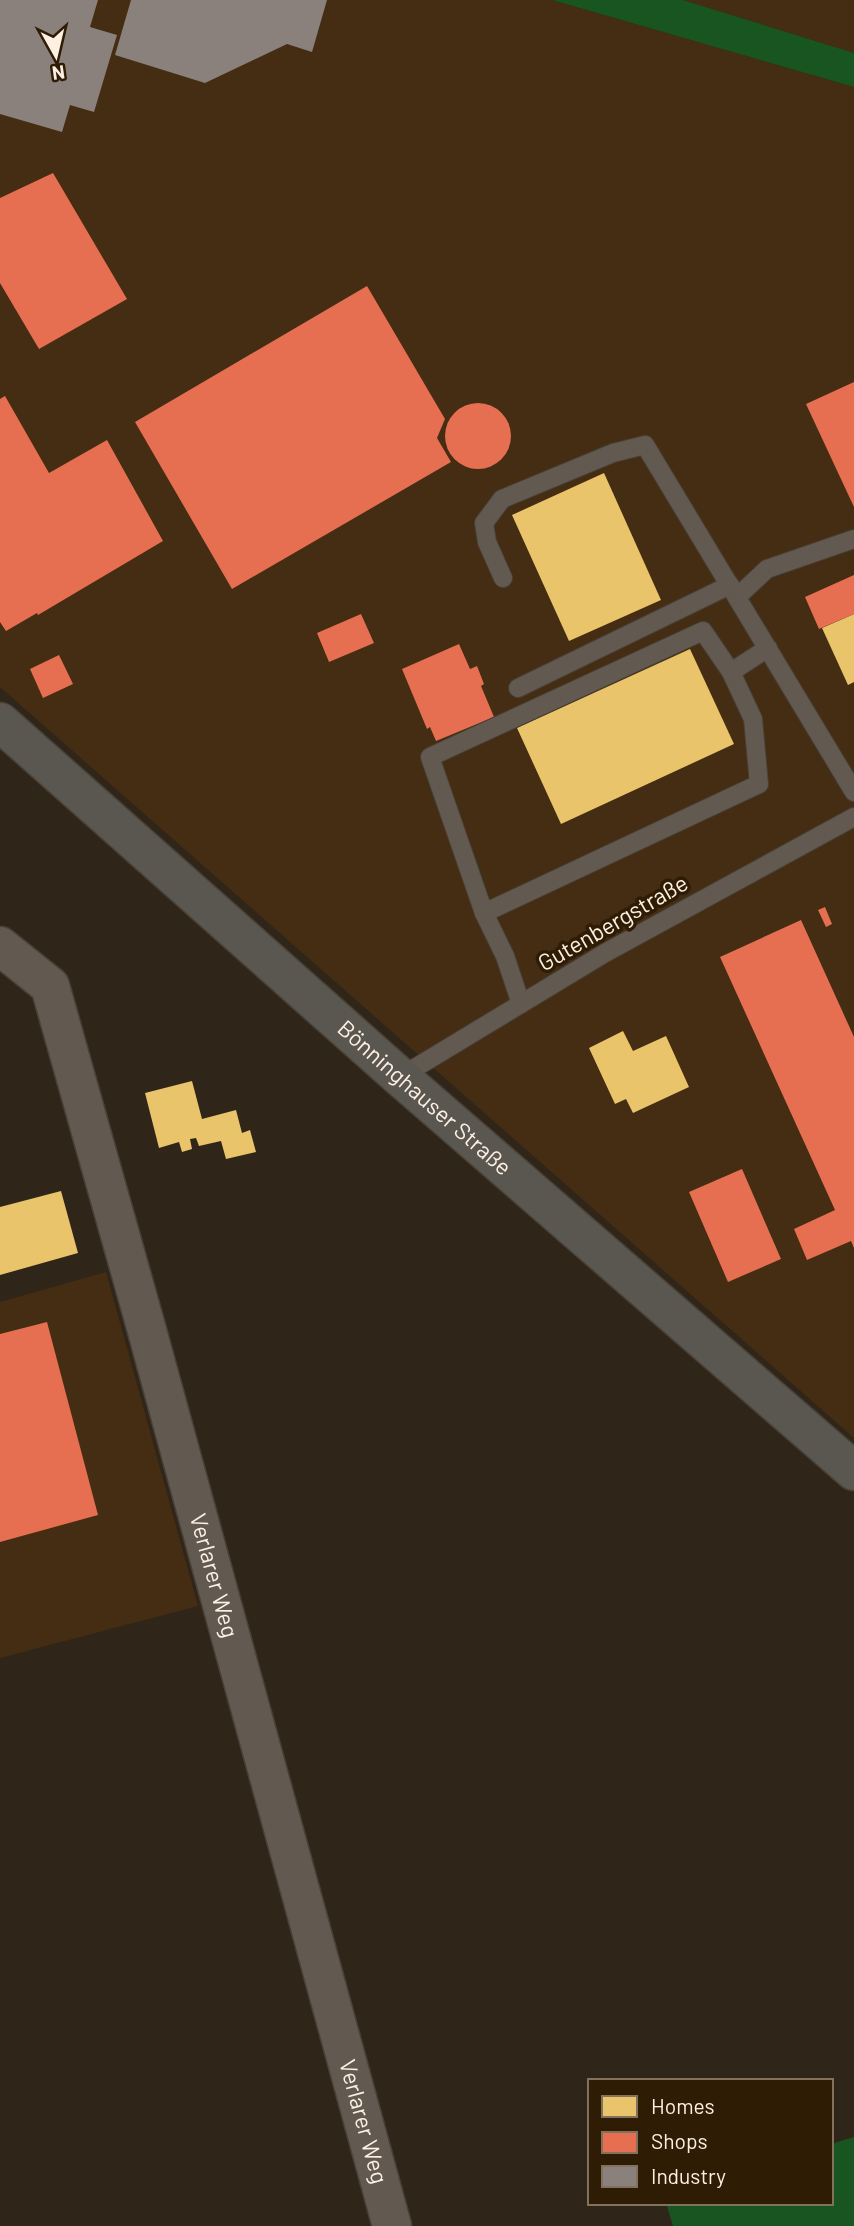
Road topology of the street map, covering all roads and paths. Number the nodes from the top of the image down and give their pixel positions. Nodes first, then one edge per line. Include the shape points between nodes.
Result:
1 (854, 539) edge
2 (503, 578) dead end
3 (733, 591) junction
4 (768, 648) junction
5 (731, 672) junction
6 (518, 688) dead end
7 (1, 724) edge
8 (854, 792) edge
9 (854, 817) edge
10 (484, 913) junction
11 (0, 946) edge
12 (521, 1004) junction
13 (400, 1077) junction
14 (854, 1471) edge
15 (393, 2226) edge

1 - 3 lane via 766,569
2 - 3 lane via 484,523 502,499 613,453 645,445
3 - 4 lane
3 - 6 lane
4 - 5 lane
4 - 8 lane
5 - 10 lane via 753,719 758,784
5 - 10 lane via 703,631 430,757
7 - 13 main road, Bönninghauser Straße
9 - 12 lane, Gutenbergstraße
10 - 12 lane
11 - 15 street, Verlarer Weg via 50,986
12 - 13 lane, Gutenbergstraße
13 - 14 main road, Bönninghauser Straße

